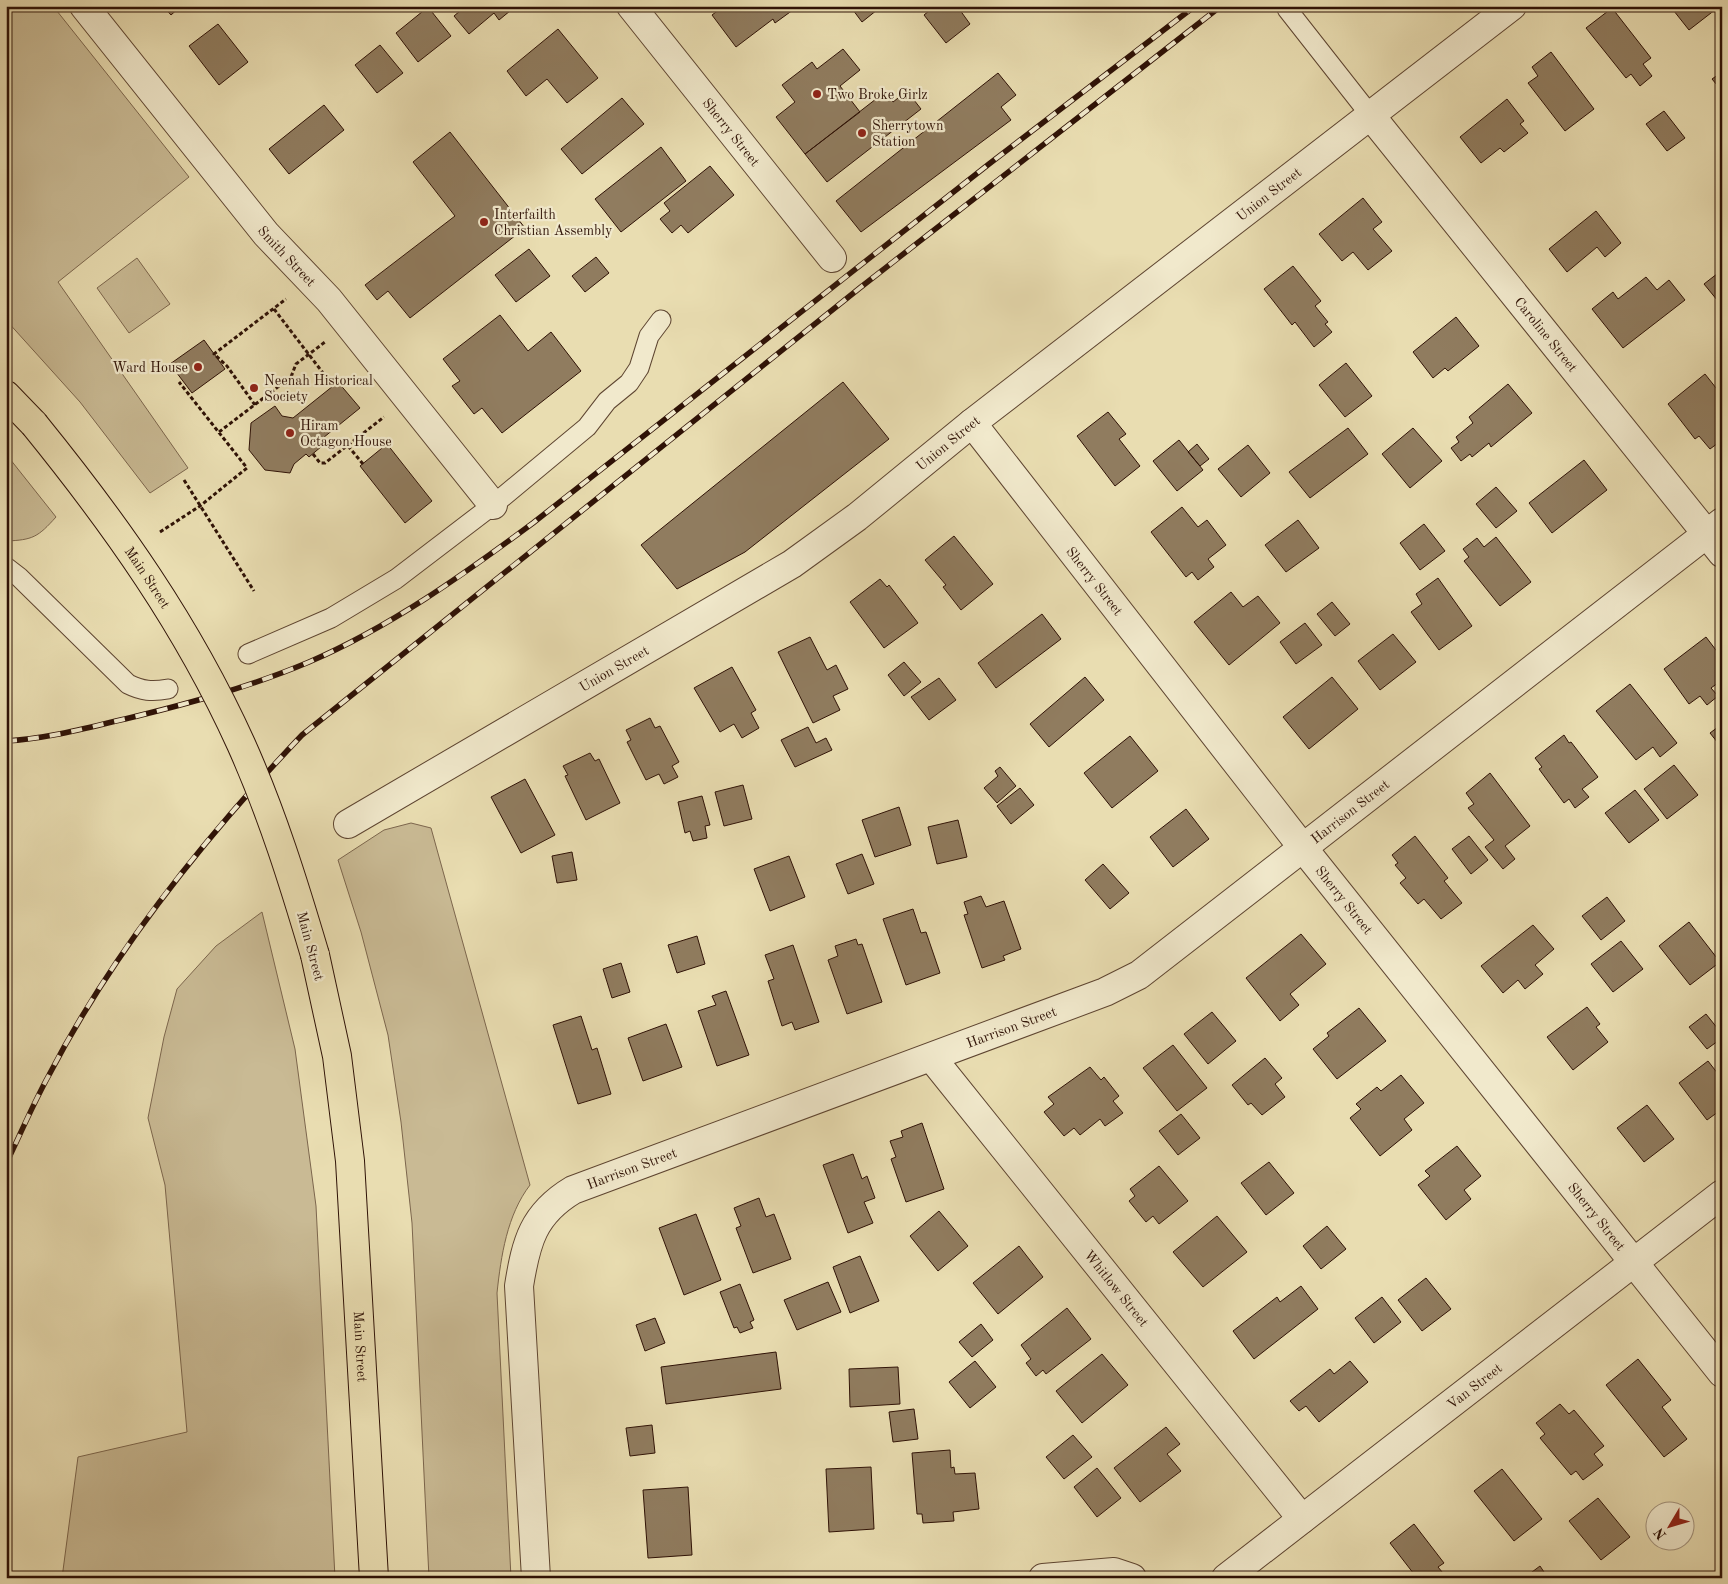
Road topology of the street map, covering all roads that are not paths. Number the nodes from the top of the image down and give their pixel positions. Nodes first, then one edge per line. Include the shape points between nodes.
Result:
1 (84, 6) edge
2 (631, 6) edge
3 (1512, 6) edge
4 (1287, 9) dead end
5 (1371, 116) junction
6 (832, 258) dead end
7 (661, 320) dead end
8 (6, 395) edge
9 (972, 423) junction
10 (492, 505) junction
11 (1717, 536) edge
12 (6, 567) edge
13 (248, 654) dead end
14 (168, 689) dead end
15 (348, 824) dead end
16 (1303, 848) junction
17 (932, 1058) junction
18 (1722, 1194) edge
19 (1633, 1262) junction
20 (1722, 1373) edge
21 (1302, 1519) junction
22 (374, 1578) edge
23 (536, 1578) edge
24 (1043, 1578) edge
25 (1132, 1578) edge
26 (1226, 1578) edge

1 - 10 street, Smith Street via 266,234 348,324
2 - 6 street, Sherry Street
3 - 5 street, Union Street
4 - 5 lane
5 - 9 street, Union Street
5 - 11 street, Caroline Street
7 - 10 lane via 649,336 639,368 629,383 607,401 587,427
8 - 22 main road, Main Street, bridge via 93,497 143,566 200,662 241,744 287,863 315,955 337,1056 350,1162
9 - 15 street, Union Street via 857,517 792,564
9 - 16 street, Sherry Street
10 - 13 lane via 396,579 330,618
11 - 16 street, Harrison Street
12 - 14 lane via 128,684 146,691
16 - 17 street, Harrison Street via 1139,975 1105,992
16 - 19 street, Sherry Street
17 - 21 street, Whitlow Street
17 - 23 street, Harrison Street via 573,1190 554,1201 538,1220 525,1249 519,1286
18 - 19 street, Van Street
19 - 20 street, Sherry Street
19 - 21 street, Van Street
21 - 26 street, Van Street
24 - 25 street via 1114,1572

